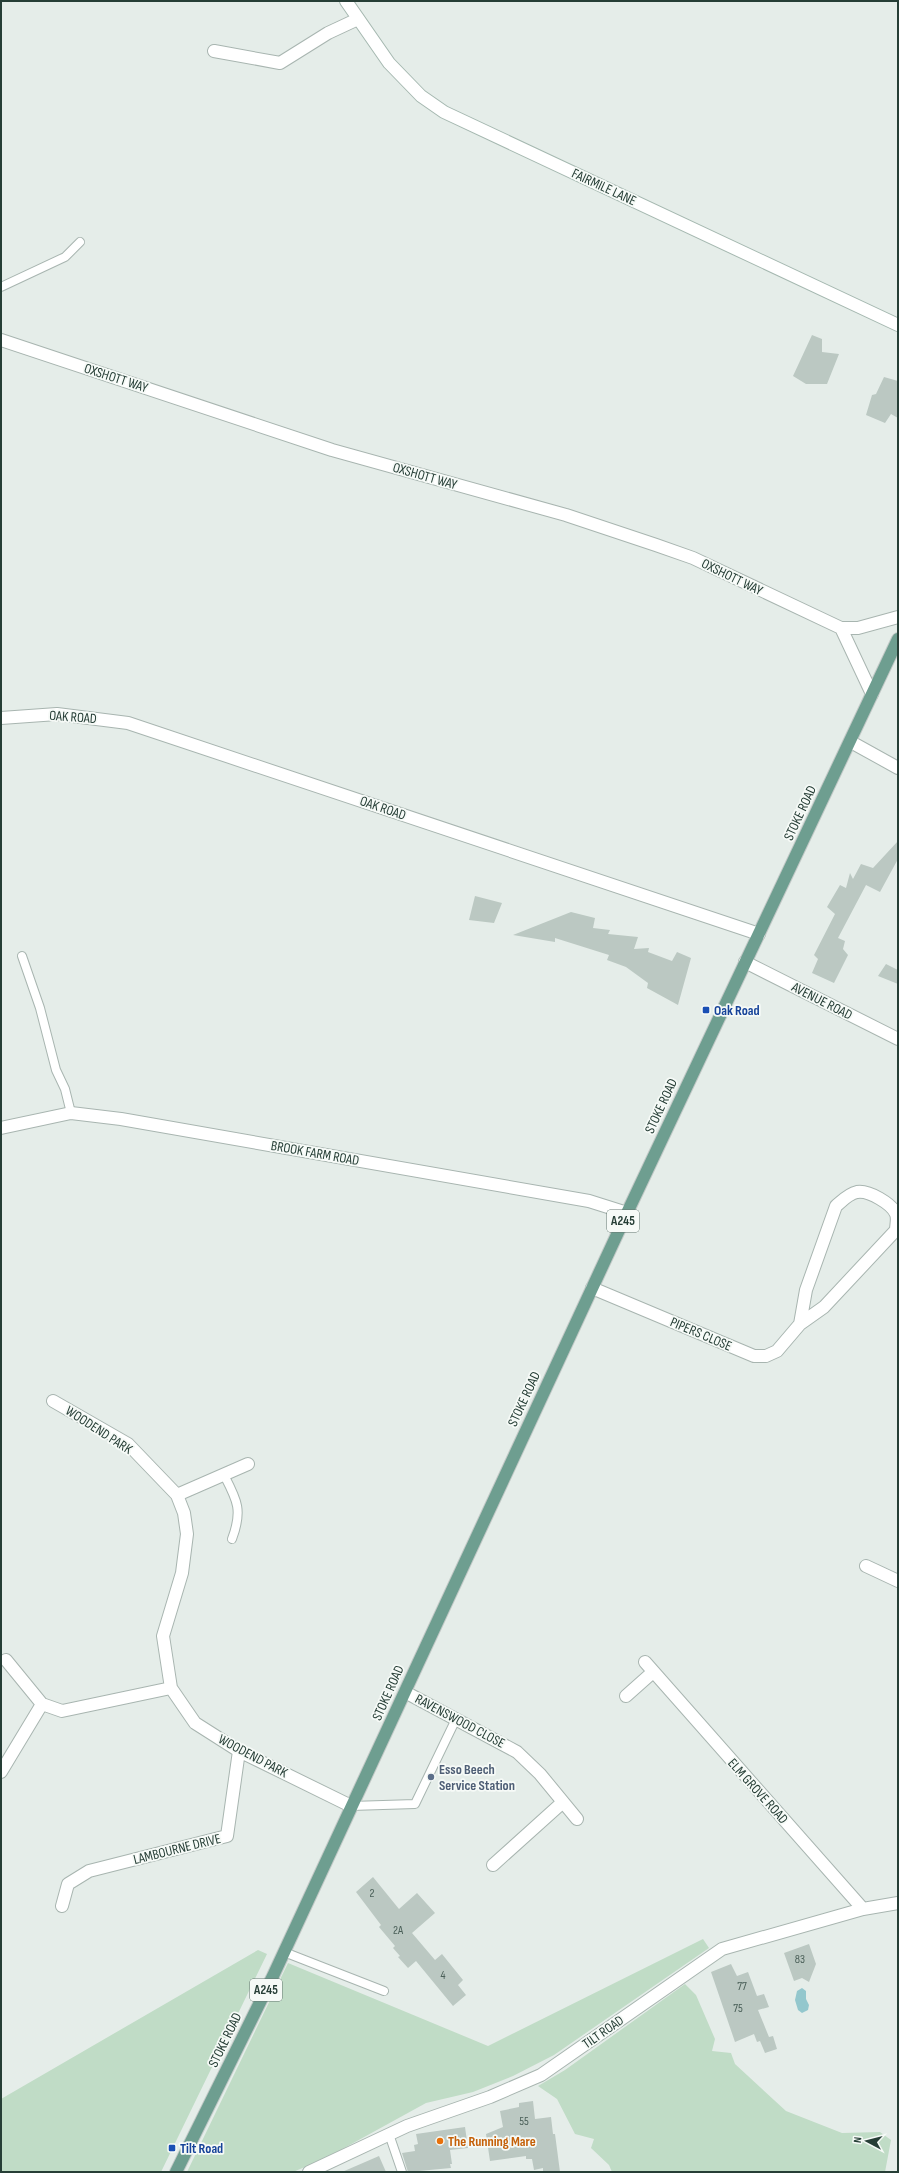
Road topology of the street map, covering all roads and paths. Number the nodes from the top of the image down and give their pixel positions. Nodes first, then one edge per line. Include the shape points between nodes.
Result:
1 (346, 1) edge
2 (358, 19) junction
3 (214, 51) dead end
4 (80, 242) dead end
5 (1, 287) edge
6 (898, 325) edge
7 (1, 340) edge
8 (898, 617) edge
9 (841, 628) junction
10 (898, 638) edge
11 (872, 694) junction
12 (1, 718) edge
13 (851, 742) junction
14 (898, 768) edge
15 (759, 934) junction
16 (22, 956) dead end
17 (745, 962) junction
18 (898, 1039) edge
19 (71, 1114) junction
20 (1, 1128) edge
21 (627, 1213) junction
22 (898, 1216) edge
23 (592, 1288) junction
24 (800, 1324) junction
25 (54, 1401) dead end
26 (248, 1464) dead end
27 (224, 1475) junction
28 (177, 1495) junction
29 (232, 1539) dead end
30 (866, 1566) dead end
31 (898, 1581) edge
32 (6, 1660) dead end
33 (645, 1662) dead end
34 (653, 1672) junction
35 (171, 1688) junction
36 (405, 1692) junction
37 (626, 1696) dead end
38 (42, 1704) junction
39 (456, 1719) junction
40 (239, 1751) junction
41 (1, 1772) edge
42 (563, 1802) junction
43 (351, 1806) junction
44 (577, 1819) dead end
45 (493, 1865) dead end
46 (898, 1903) edge
47 (62, 1906) dead end
48 (863, 1909) junction
49 (284, 1952) junction
50 (384, 1991) dead end
51 (389, 2134) junction
52 (176, 2172) edge
53 (309, 2172) edge
54 (402, 2172) edge

1 - 2 street, FAIRMILE LANE
2 - 3 street via 328,33 280,63
2 - 6 street, FAIRMILE LANE via 389,63 421,96 444,112
4 - 5 lane via 66,257
7 - 9 street, OXSHOTT WAY via 332,450 566,515 656,545 693,558
8 - 9 street, OXSHOTT WAY via 858,628
9 - 11 street
10 - 11 main road, STOKE ROAD / A245
11 - 13 main road, STOKE ROAD / A245
12 - 15 street, OAK ROAD via 57,714 128,723
13 - 14 street
13 - 15 main road, STOKE ROAD / A245
15 - 17 main road, STOKE ROAD / A245
16 - 19 lane
17 - 18 street, AVENUE ROAD
17 - 21 main road, STOKE ROAD / A245
19 - 20 street, BROOK FARM ROAD
19 - 21 street, BROOK FARM ROAD via 129,1121 574,1198
21 - 23 main road, STOKE ROAD / A245
22 - 24 street, PIPERS CLOSE via 896,1230 824,1307
22 - 24 street, PIPERS CLOSE via 892,1205 869,1194 858,1192 847,1196 836,1206 806,1290
23 - 24 street, PIPERS CLOSE via 754,1356 766,1356 777,1351
23 - 36 main road, STOKE ROAD / A245
25 - 28 street, WOODEND PARK via 128,1444
26 - 27 street
27 - 28 street
27 - 29 lane via 236,1499 239,1517
28 - 35 street, WOODEND PARK via 184,1513 187,1534 182,1573 163,1636
30 - 31 street
32 - 38 street
33 - 34 street, ELM GROVE ROAD
34 - 37 street
34 - 48 street, ELM GROVE ROAD
35 - 38 street via 62,1711
35 - 40 street, WOODEND PARK via 195,1723
36 - 39 street, RAVENSWOOD CLOSE
36 - 43 main road, STOKE ROAD / A245
38 - 41 street
39 - 42 street, RAVENSWOOD CLOSE via 517,1752 540,1774
39 - 43 lane via 415,1804
40 - 43 street, WOODEND PARK
40 - 47 street, LAMBOURNE DRIVE via 227,1836 89,1871 68,1884
42 - 44 street, RAVENSWOOD CLOSE
42 - 45 street
43 - 49 main road, STOKE ROAD / A245
46 - 48 street, TILT ROAD
48 - 51 street, TILT ROAD via 722,1949 541,2075 490,2097
49 - 50 lane
49 - 52 main road, STOKE ROAD / A245
51 - 53 street, TILT ROAD
51 - 54 lane

